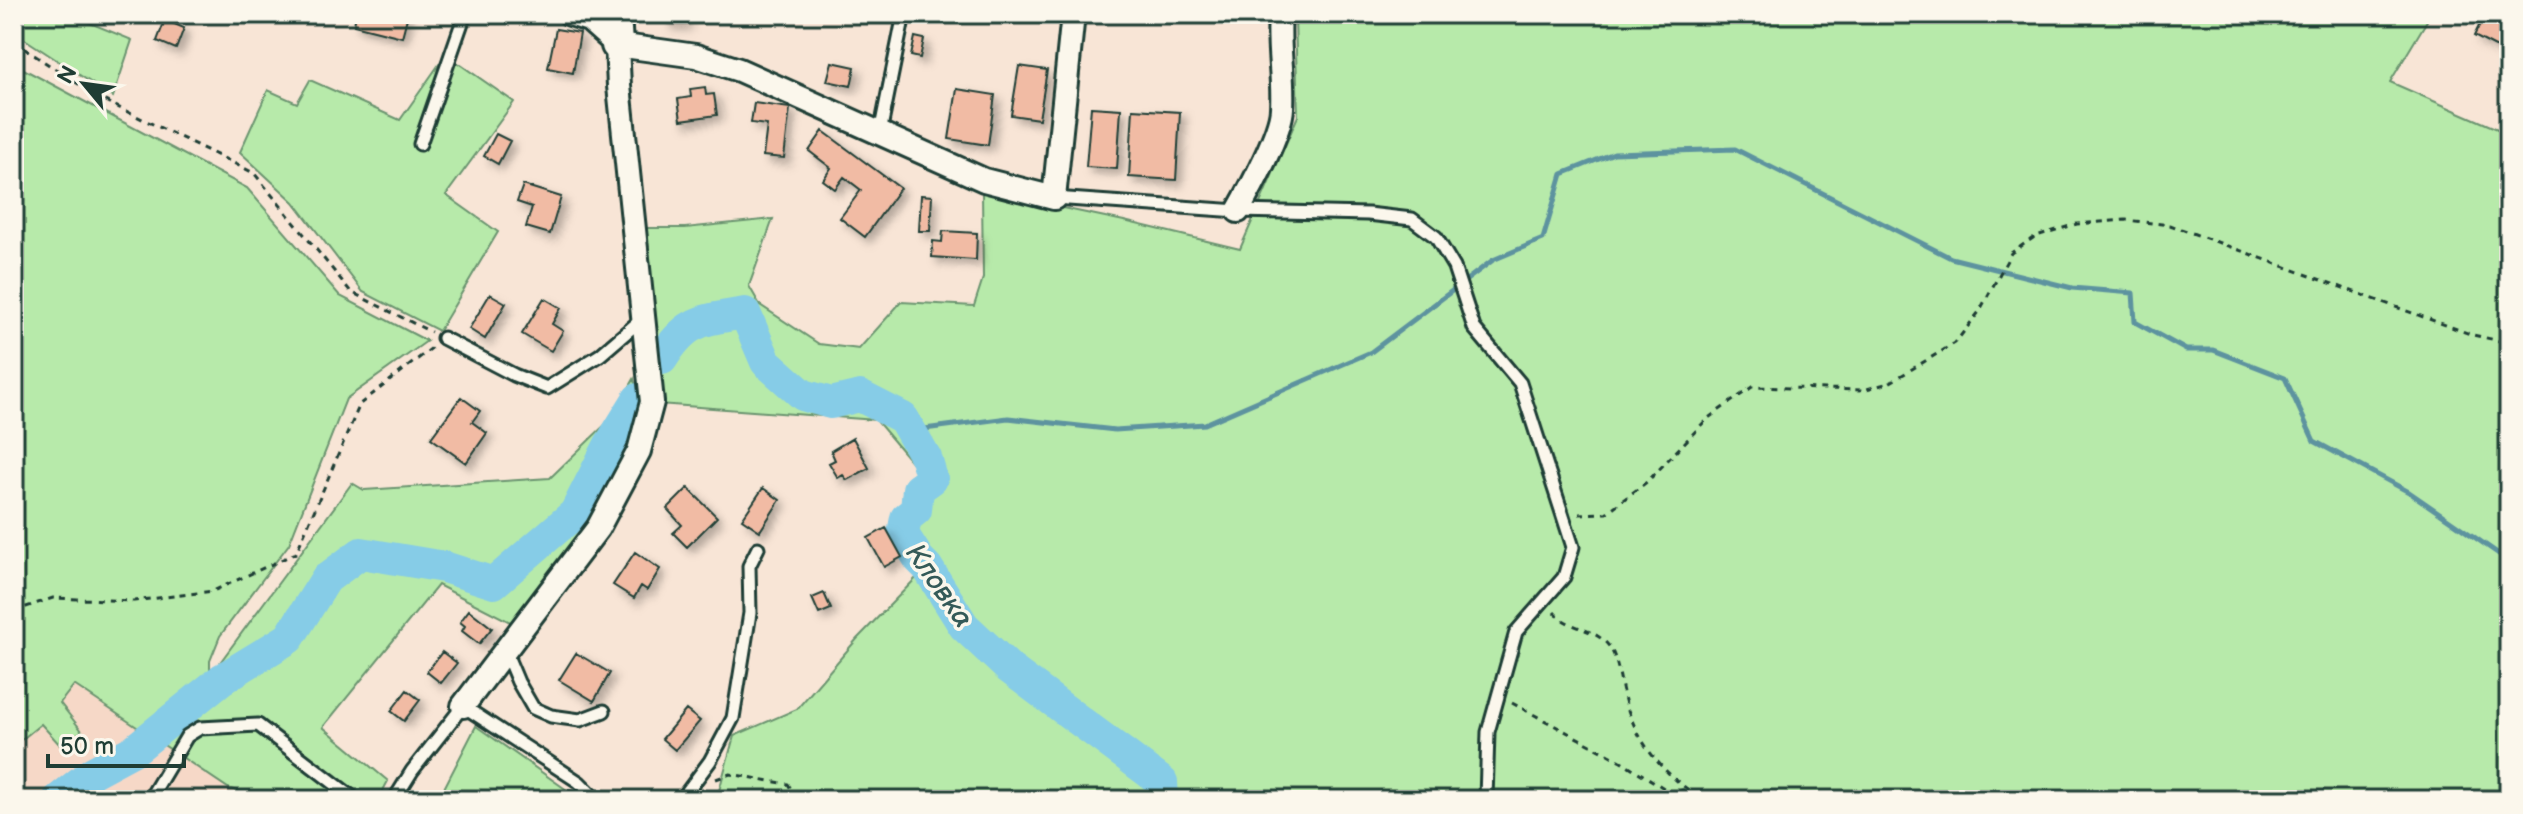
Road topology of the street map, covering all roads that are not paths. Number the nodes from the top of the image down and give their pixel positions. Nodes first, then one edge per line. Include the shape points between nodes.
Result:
1 (465, 14) edge
2 (570, 14) edge
3 (615, 14) edge
4 (904, 14) edge
5 (1073, 14) edge
6 (1280, 14) edge
7 (617, 45) junction
8 (880, 133) junction
9 (420, 144) dead end
10 (1054, 198) junction
11 (1238, 211) junction
12 (643, 318) junction
13 (443, 338) road end
14 (758, 548) dead end
15 (505, 650) junction
16 (463, 706) junction
17 (604, 711) dead end
18 (685, 795) edge
19 (149, 800) edge
20 (356, 800) edge
21 (394, 800) edge
22 (597, 800) edge
23 (1486, 800) edge

1 - 9 lane
2 - 7 street via 589,20
3 - 7 street
4 - 8 lane
5 - 10 street
6 - 11 street via 1283,110
7 - 8 street via 696,56 739,70
7 - 12 street
8 - 10 street via 984,180
10 - 11 lane
11 - 23 lane via 1412,219 1436,237 1454,267 1474,328 1520,383 1573,547 1564,577 1516,632 1488,732
12 - 13 lane via 600,355 547,388
12 - 15 street via 652,402 639,451 598,528
14 - 18 lane via 749,566 750,613 733,718
15 - 16 street
15 - 17 lane via 533,708 580,720
16 - 21 lane
16 - 22 lane via 579,782
19 - 20 lane via 187,736 200,728 258,725

